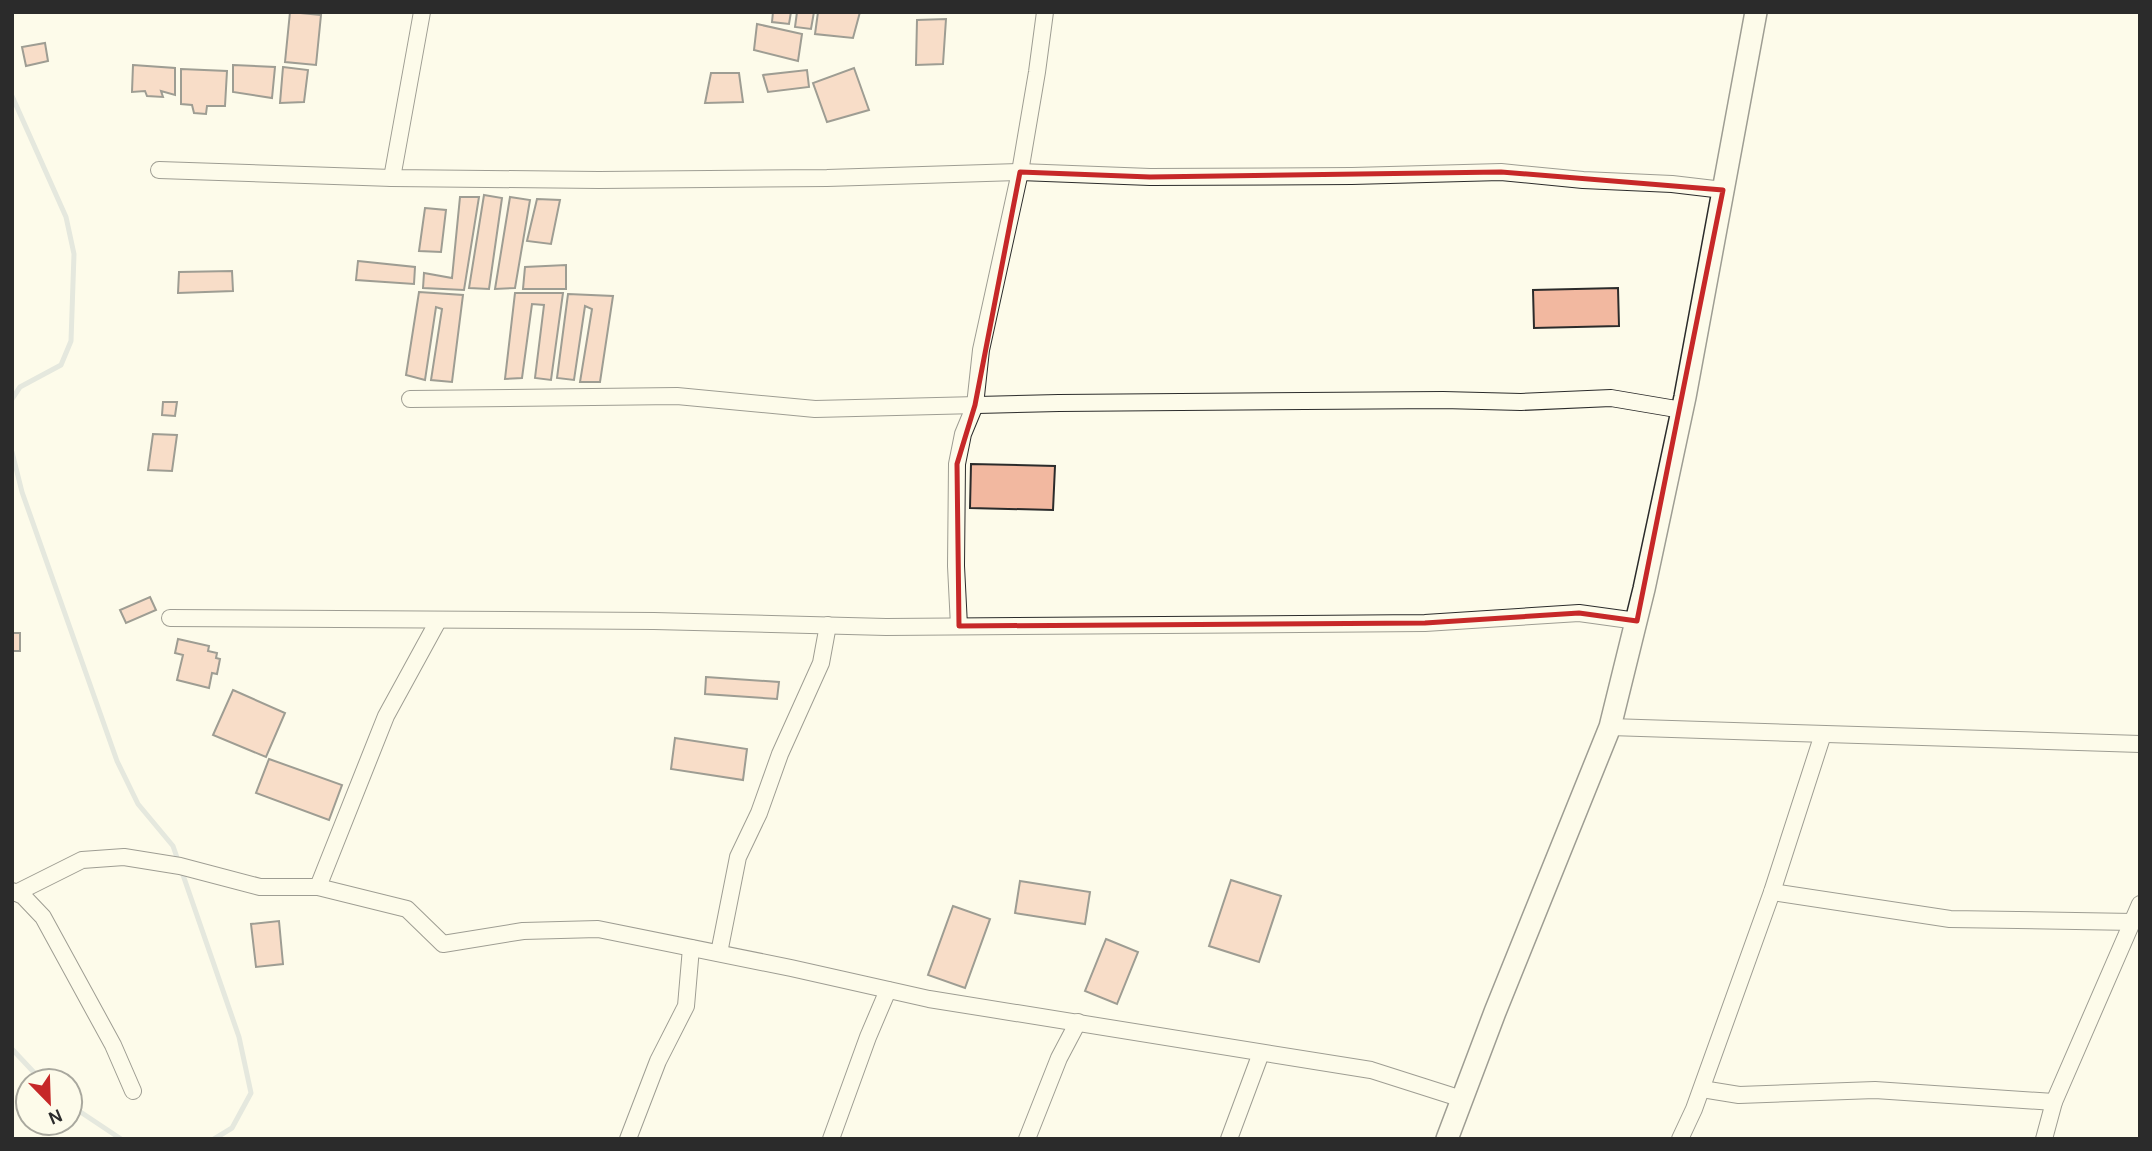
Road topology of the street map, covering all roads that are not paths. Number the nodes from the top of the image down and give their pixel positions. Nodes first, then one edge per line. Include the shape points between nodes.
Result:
1 (422, 12) edge
2 (1045, 12) edge
3 (1756, 12) edge
4 (159, 170) dead end
5 (1020, 172) junction
6 (392, 178) junction
7 (1723, 190) junction
8 (410, 399) dead end
9 (975, 405) junction
10 (1682, 410) junction
11 (170, 618) dead end
12 (438, 621) junction
13 (1636, 621) junction
14 (828, 625) junction
15 (959, 626) junction
16 (1610, 727) junction
17 (1823, 734) junction
18 (2140, 744) edge
19 (318, 887) junction
20 (14, 892) edge
21 (1772, 892) junction
22 (2140, 905) edge
23 (2134, 922) junction
24 (691, 948) junction
25 (719, 953) junction
26 (888, 990) junction
27 (1078, 1022) junction
28 (1261, 1053) junction
29 (1702, 1088) junction
30 (133, 1091) dead end
31 (1462, 1099) junction
32 (2054, 1102) junction
33 (628, 1139) edge
34 (831, 1139) edge
35 (1027, 1139) edge
36 (1229, 1139) edge
37 (1447, 1139) edge
38 (1680, 1139) edge
39 (2043, 1139) edge

1 - 6 street
2 - 5 street
3 - 7 street
4 - 6 street
5 - 6 street via 626,180
5 - 7 street via 1150,177 1501,172
5 - 9 street via 981,350
7 - 10 street
8 - 9 street via 677,396 815,409
9 - 10 street via 1611,398
9 - 15 street via 957,464
10 - 13 street
11 - 12 street
12 - 14 street
12 - 19 street via 386,716
13 - 15 street via 1579,613 1425,622
13 - 16 street
14 - 15 street
14 - 25 street via 821,663 738,856
16 - 17 street
16 - 31 street
17 - 18 street
17 - 21 street
19 - 20 street via 260,887 124,857 82,860
19 - 24 street via 407,909 443,944 523,930 598,929
20 - 30 street via 43,917
21 - 23 street via 1950,919
21 - 29 street
22 - 23 street
23 - 32 street
24 - 25 street
24 - 33 street via 686,1006 658,1061
25 - 26 street
26 - 27 street
26 - 34 street
27 - 28 street
27 - 35 street
28 - 31 street via 1371,1070
28 - 36 street
29 - 32 street via 1739,1095 1875,1090
29 - 38 street
31 - 37 street
32 - 39 street

